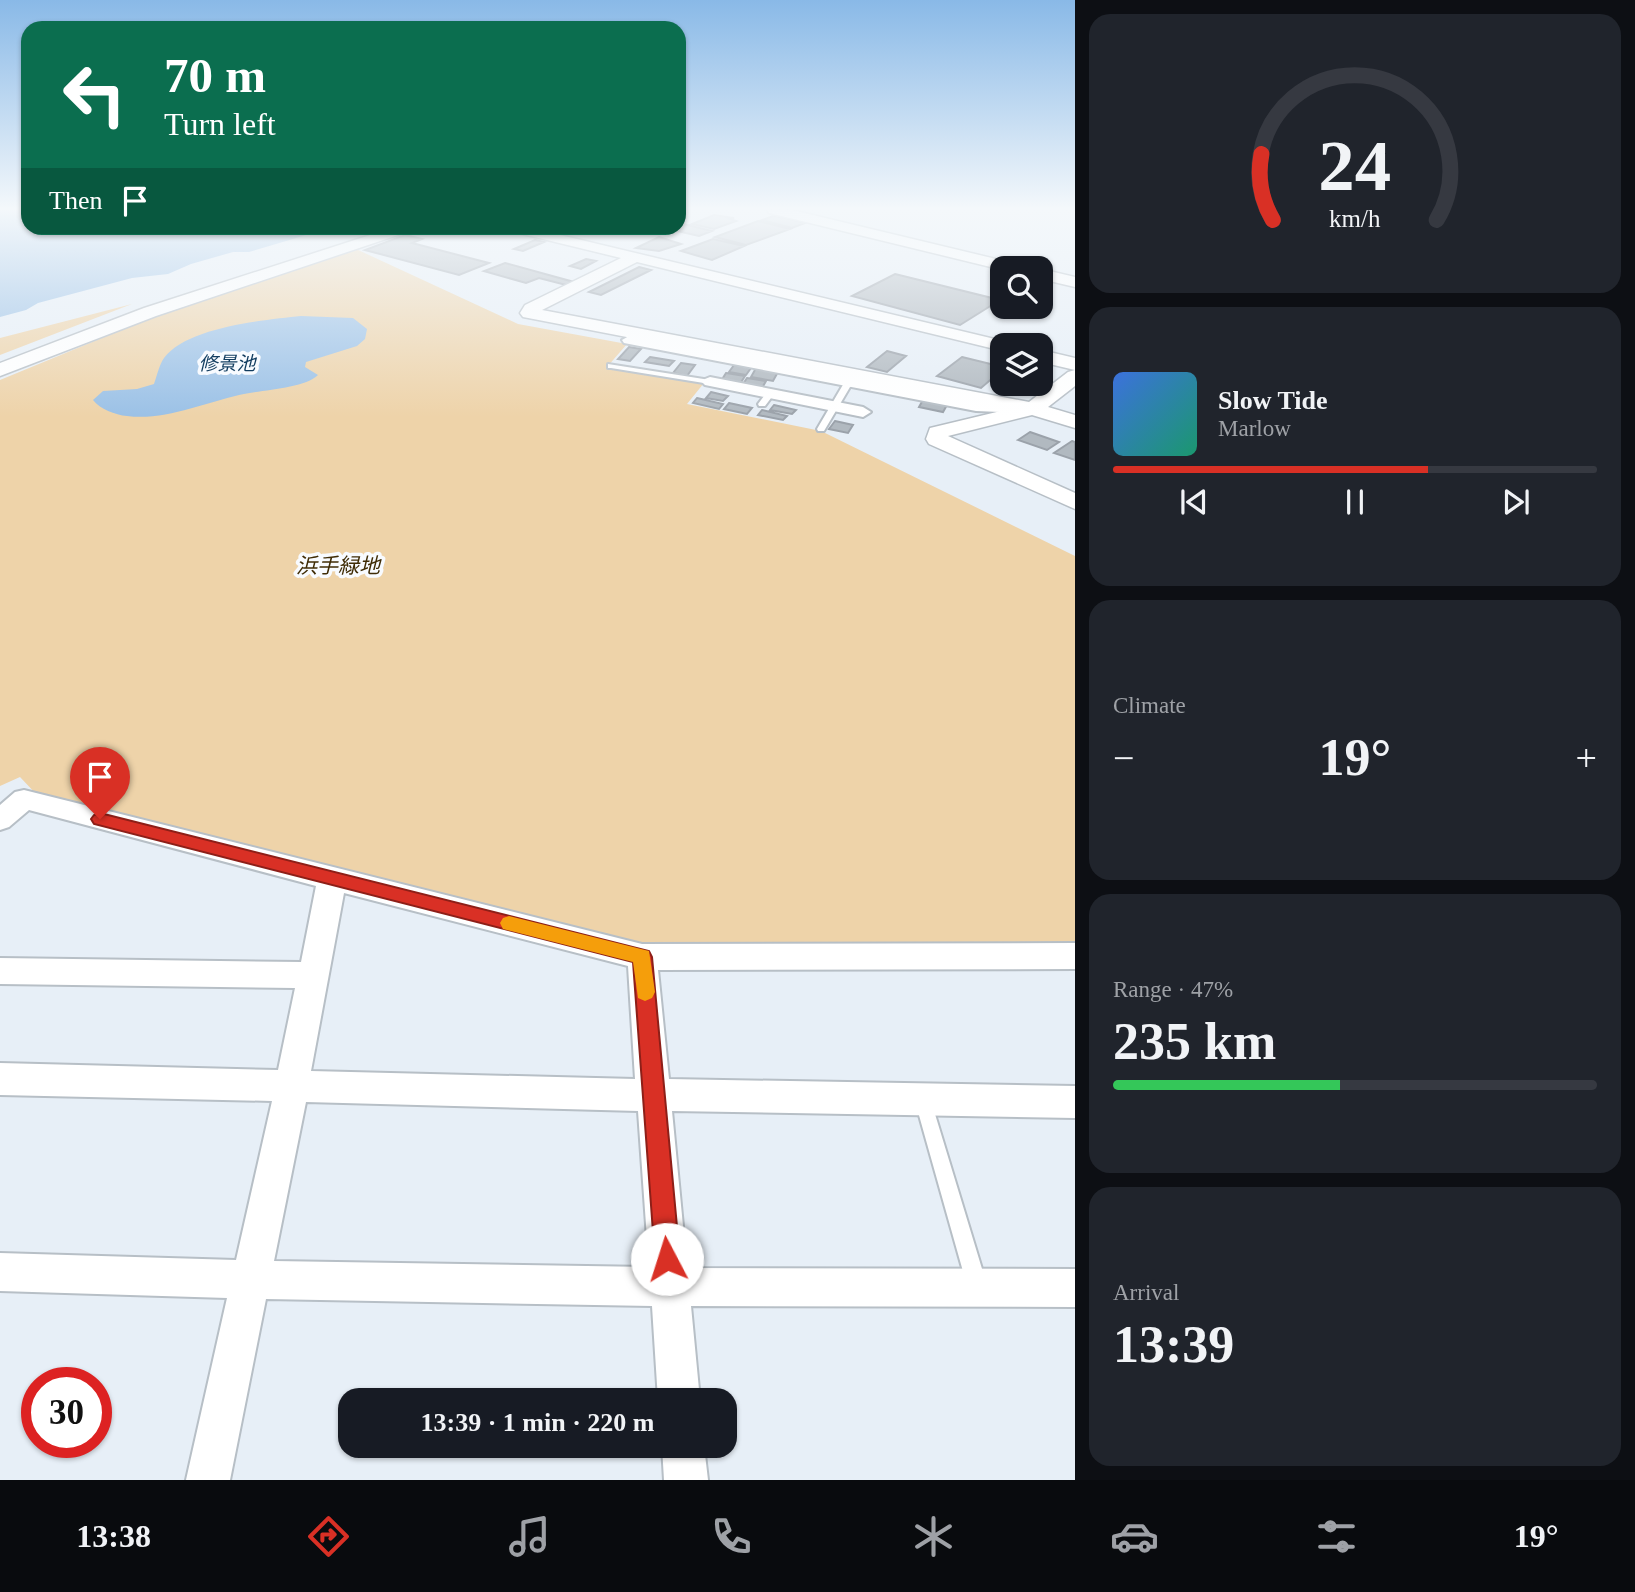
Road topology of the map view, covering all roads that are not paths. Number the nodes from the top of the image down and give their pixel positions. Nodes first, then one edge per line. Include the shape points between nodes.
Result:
1 (227, 279) edge
2 (246, 279) edge
3 (591, 279) edge
4 (727, 279) edge
5 (629, 340) dead end
6 (990, 343) edge
7 (1053, 359) edge
8 (0, 362) edge
9 (1075, 364) edge
10 (611, 366) dead end
11 (791, 369) junction
12 (0, 370) edge
13 (1075, 376) edge
14 (710, 382) joint
15 (855, 382) junction
16 (766, 399) junction
17 (835, 407) junction
18 (1033, 409) junction
19 (863, 412) dead end
20 (1075, 422) edge
21 (821, 429) dead end
22 (1075, 502) edge
23 (0, 820) edge
24 (332, 879) junction
25 (1075, 956) edge
26 (642, 957) junction
27 (0, 971) edge
28 (314, 975) junction
29 (0, 1079) edge
30 (292, 1086) junction
31 (653, 1095) junction
32 (922, 1099) junction
33 (1075, 1102) edge
34 (0, 1272) edge
35 (250, 1280) junction
36 (978, 1286) junction
37 (670, 1287) junction
38 (1075, 1288) edge
39 (678, 1388) edge
40 (684, 1458) edge
41 (208, 1480) edge
42 (686, 1480) edge

1 - 8 street
2 - 12 street via 106,326
3 - 18 street via 529,313
4 - 6 street
5 - 11 street
7 - 9 street
10 - 14 lane
11 - 15 street
11 - 16 street
13 - 18 street
14 - 16 street
15 - 17 lane via 847,385
15 - 18 street via 976,406
16 - 17 street
17 - 19 street
17 - 21 lane
18 - 20 street
18 - 22 street via 937,432 937,439
23 - 24 street via 24,799
24 - 26 street
24 - 28 street
25 - 26 street
26 - 31 street
27 - 28 street
28 - 30 street
29 - 30 street
30 - 31 street
30 - 35 street
31 - 32 street
31 - 37 street
32 - 33 street
32 - 36 lane
34 - 35 street
35 - 37 street
35 - 41 street
36 - 37 street
36 - 38 street
37 - 39 street
40 - 42 street

